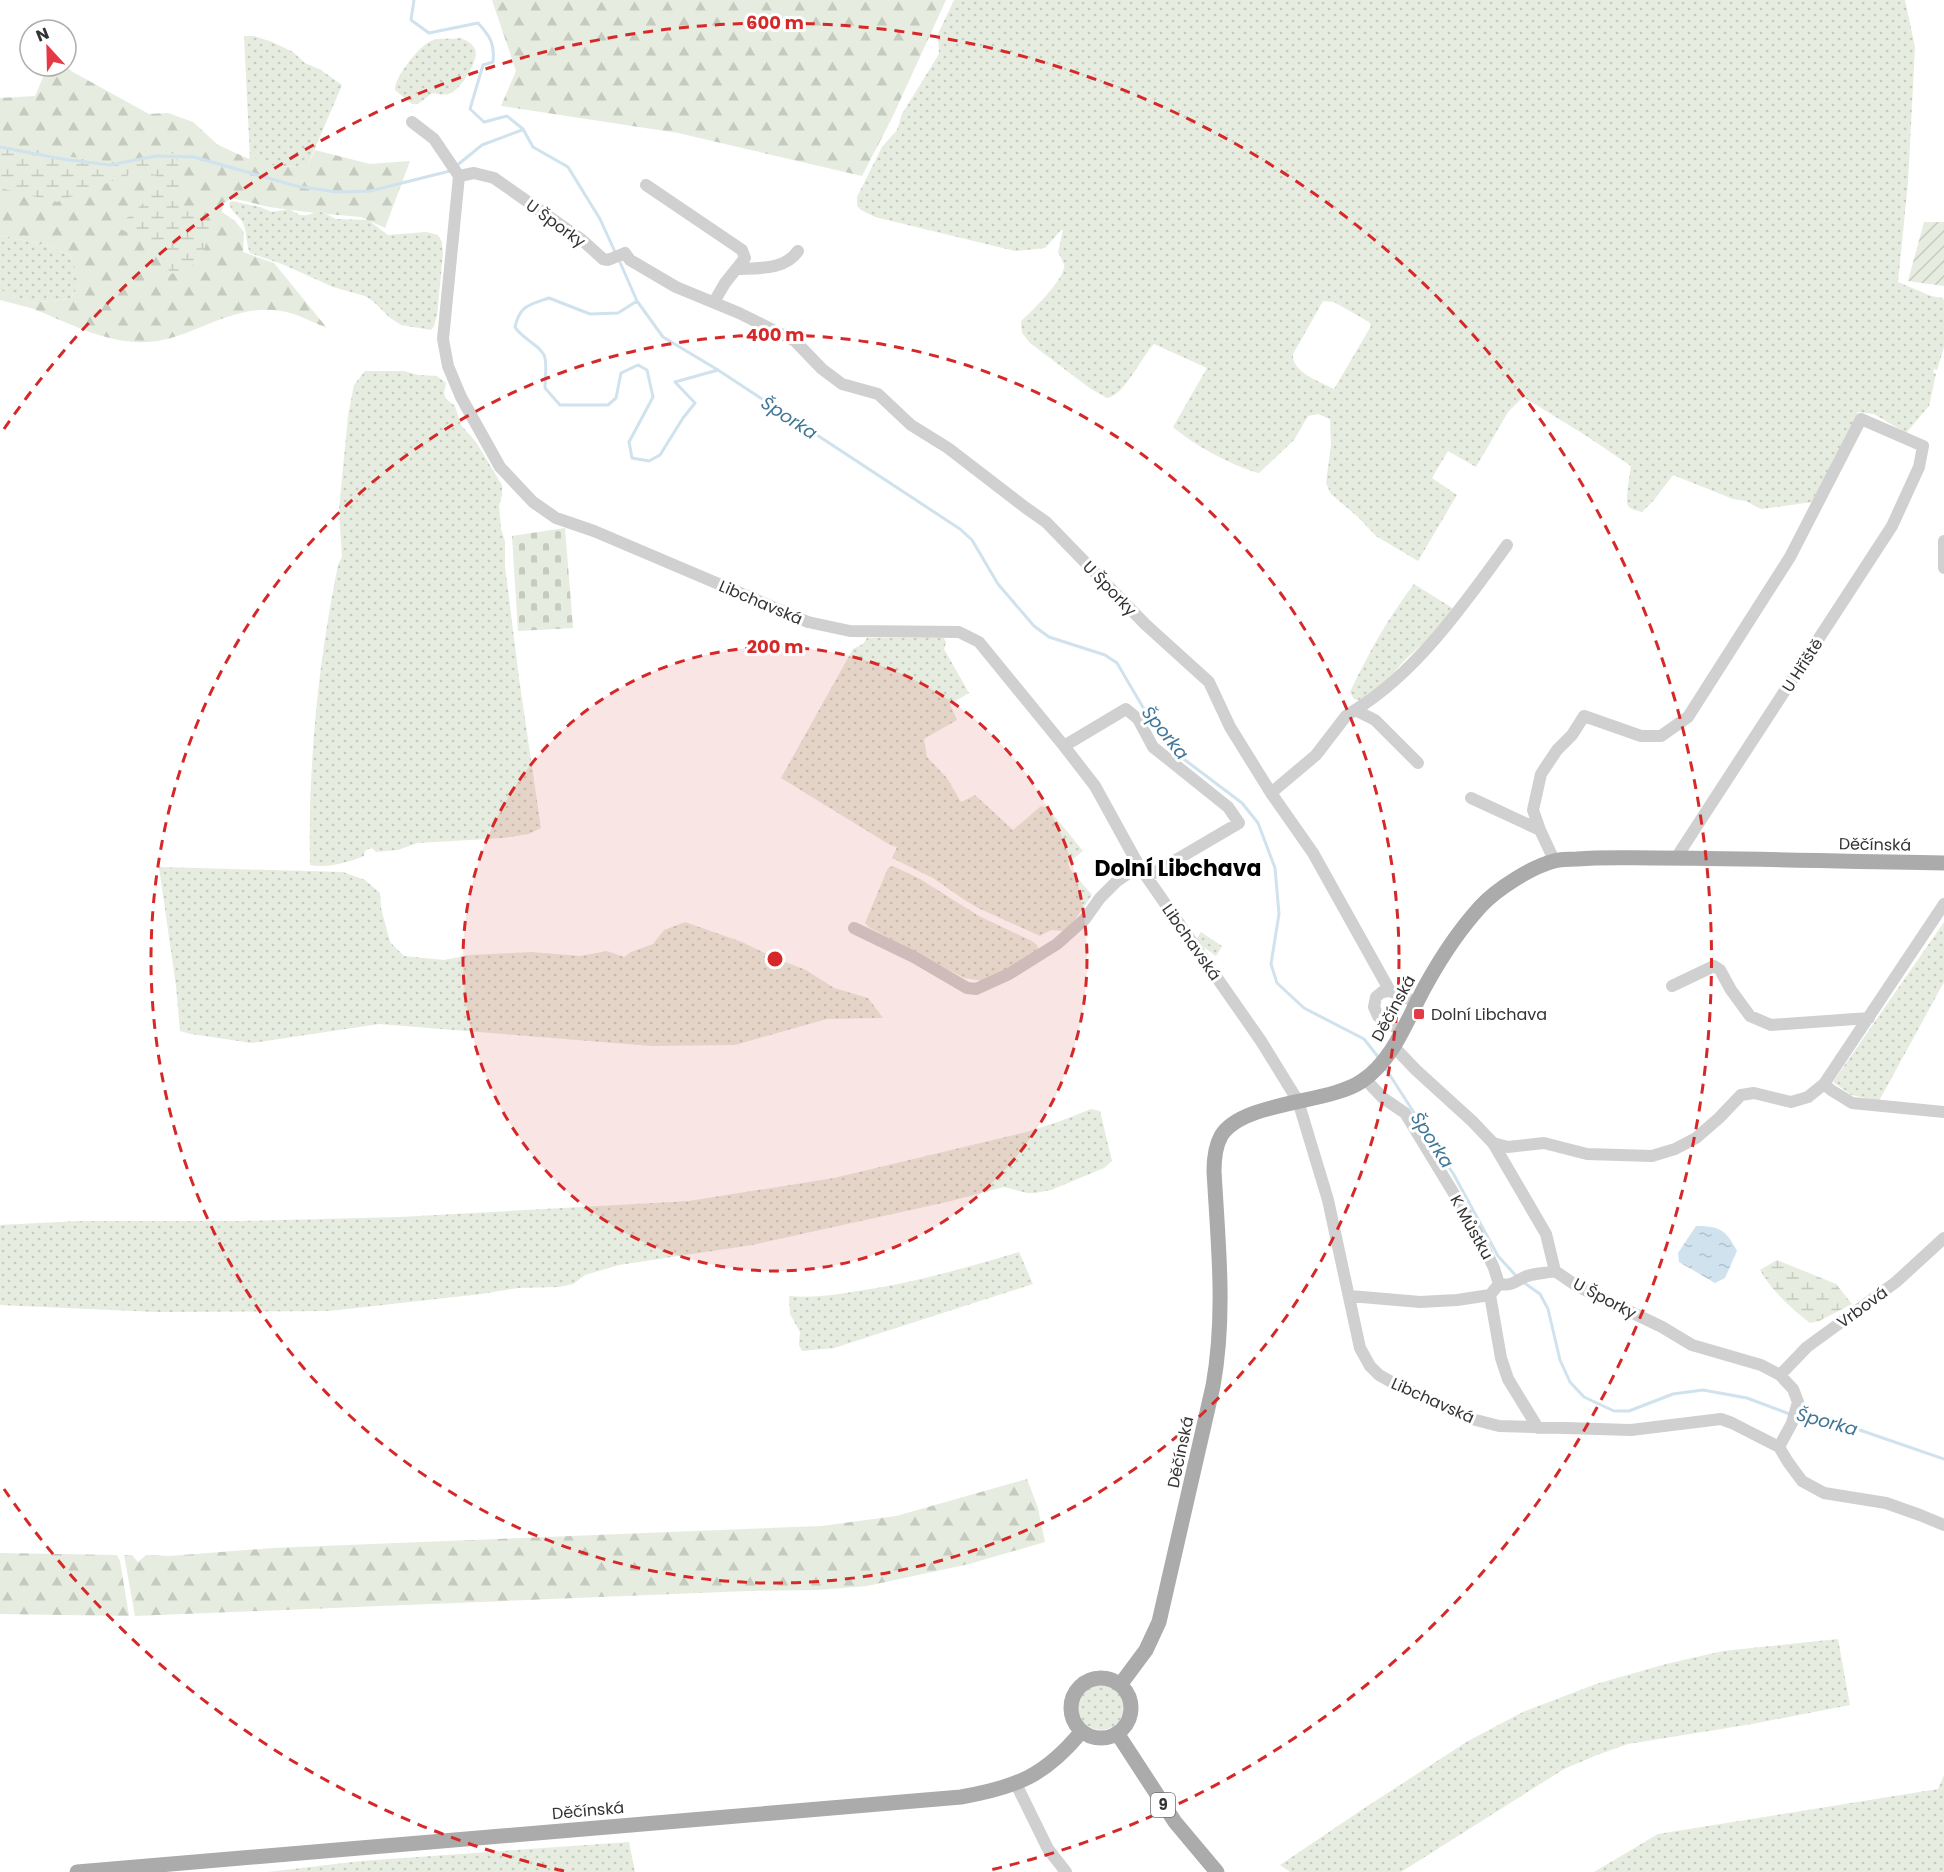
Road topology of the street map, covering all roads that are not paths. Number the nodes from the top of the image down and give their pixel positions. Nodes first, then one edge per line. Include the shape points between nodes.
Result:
1 (412, 122) dead end
2 (455, 171) junction
3 (646, 185) dead end
4 (798, 250) dead end
5 (738, 269) junction
6 (714, 302) junction
7 (1944, 541) edge
8 (1507, 545) dead end
9 (1944, 568) edge
10 (1355, 710) junction
11 (1064, 746) junction
12 (1418, 763) dead end
13 (1271, 793) junction
14 (1470, 798) dead end
15 (1540, 830) junction
16 (1676, 858) junction
17 (1554, 860) junction
18 (1944, 863) edge
19 (1139, 866) junction
20 (1147, 877) junction
21 (1944, 904) edge
22 (854, 928) dead end
23 (1672, 986) dead end
24 (1390, 991) junction
25 (1416, 1002) junction
26 (1869, 1018) junction
27 (1401, 1031) junction
28 (1391, 1049) junction
29 (1370, 1075) junction
30 (1828, 1087) junction
31 (1298, 1101) junction
32 (1944, 1112) edge
33 (1493, 1143) junction
34 (1944, 1238) edge
35 (1555, 1271) junction
36 (1499, 1284) junction
37 (1490, 1295) junction
38 (1350, 1296) junction
39 (1780, 1375) junction
40 (1538, 1428) junction
41 (1779, 1447) junction
42 (1944, 1525) edge
43 (1120, 1685) junction
44 (1082, 1731) junction
45 (1117, 1733) junction
46 (1016, 1784) junction
47 (76, 1872) edge
48 (1066, 1872) edge
49 (1217, 1872) edge

1 - 2 street via 434,139
2 - 6 street, U Šporky via 494,178 603,259 626,253 630,260 676,287
2 - 11 street, Libchavská via 443,339 448,366 460,398 500,467 533,502 556,518 808,622 850,631 958,632 968,636 979,642
3 - 5 street via 742,250 745,258
4 - 5 street via 793,259 780,265
5 - 6 street
6 - 13 street, U Šporky via 795,341 842,384 878,394 911,425 1046,522 1145,624 1209,682 1230,727
7 - 9 street
8 - 10 street via 1443,632
10 - 12 street via 1375,720
10 - 13 street via 1316,755
11 - 19 street, Libchavská via 1095,786
11 - 20 street via 1125,709 1138,719 1154,747 1227,807 1239,823
13 - 24 street, U Šporky via 1313,853
14 - 15 street
15 - 16 street, U Hřiště via 1533,810 1541,774 1584,716 1641,736 1661,736 1689,717 1790,557 1861,419 1923,446 1919,467 1892,526
15 - 17 street
16 - 17 main road, Děčínská
16 - 18 main road, Děčínská
17 - 25 main road, Děčínská via 1516,878 1488,899 1464,925
19 - 20 street, Libchavská
19 - 22 street via 1117,881 1085,920 1057,944 976,989 967,988
20 - 31 street, Libchavská
21 - 26 street
23 - 26 street via 1714,966 1750,1016 1771,1025
24 - 25 street
24 - 27 street via 1376,997 1374,1007 1378,1016
25 - 27 main road, Děčínská
26 - 30 street
27 - 28 main road, Děčínská
28 - 29 main road, Děčínská
28 - 33 street, U Šporky
29 - 31 main road, Děčínská via 1350,1088
29 - 36 street, K Můstku via 1383,1098 1405,1113 1476,1230
30 - 32 street via 1852,1103
30 - 33 street via 1791,1102 1754,1093 1741,1095 1696,1138 1652,1156 1587,1154 1544,1143 1508,1147
31 - 38 street, Libchavská via 1328,1200
31 - 43 main road, Děčínská via 1240,1119 1224,1132 1216,1148 1218,1355 1159,1622 1146,1650
33 - 35 street, U Šporky via 1546,1234
34 - 39 street, Vrbová via 1896,1282 1808,1347
35 - 36 street via 1528,1275 1506,1286
35 - 39 street, U Šporky via 1692,1345 1761,1365
36 - 37 street
37 - 38 street via 1420,1302
37 - 40 street via 1508,1379
38 - 40 street, Libchavská via 1360,1348 1379,1375 1468,1418 1499,1426
39 - 41 street via 1798,1402
40 - 41 street, Libchavská via 1631,1430 1720,1419
41 - 42 street, Libchavská via 1802,1480 1824,1493 1886,1503
43 - 44 main road via 1099,1678 1080,1686 1071,1709
43 - 45 main road via 1130,1700 1131,1712 1128,1722
44 - 45 main road via 1093,1737
44 - 46 main road, Děčínská via 1059,1757
45 - 49 main road, 9 via 1175,1822
46 - 47 main road, Děčínská via 961,1797
46 - 48 street via 1044,1842

